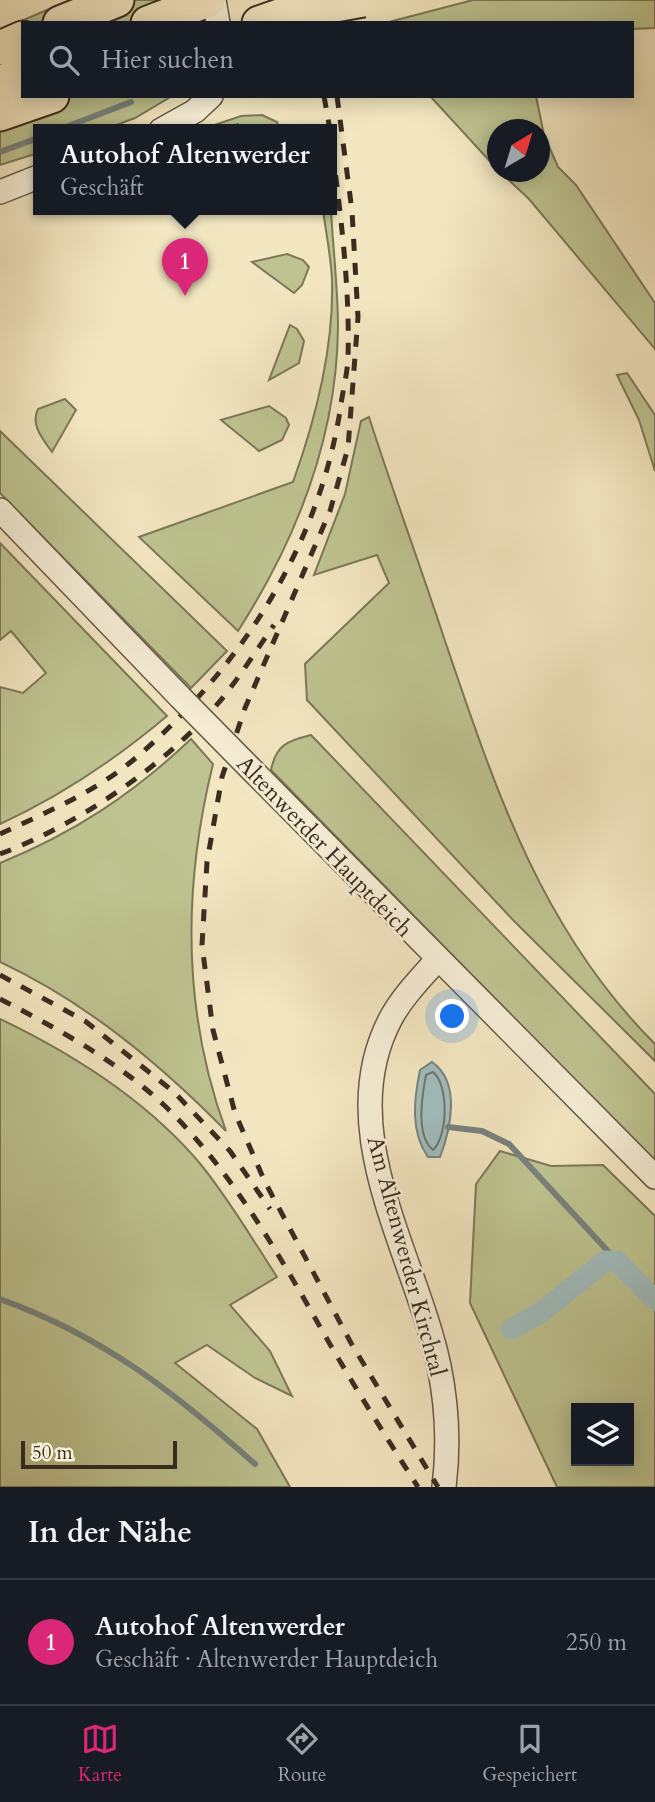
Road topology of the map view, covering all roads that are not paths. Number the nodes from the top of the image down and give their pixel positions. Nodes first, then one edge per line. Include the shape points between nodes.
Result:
1 (117, 0) edge
2 (208, 0) edge
3 (214, 0) edge
4 (320, 0) edge
5 (363, 0) edge
6 (272, 18) edge
7 (65, 21) edge
8 (153, 21) edge
9 (218, 21) edge
10 (21, 39) edge
11 (0, 48) edge
12 (21, 74) edge
13 (0, 83) edge
14 (46, 98) edge
15 (209, 98) edge
16 (0, 114) edge
17 (171, 124) edge
18 (33, 179) edge
19 (0, 192) edge
20 (0, 510) edge
21 (437, 960) junction
22 (655, 1177) edge
23 (444, 1487) edge

1 - 7 highway
2 - 8 highway
3 - 9 street
4 - 6 highway, bridge
5 - 6 highway, bridge
10 - 11 highway
12 - 13 highway
14 - 16 highway
15 - 17 street
18 - 19 street
20 - 21 street, Altenwerder Hauptdeich, bridge
21 - 22 street, Altenwerder Hauptdeich
21 - 23 street, Am Altenwerder Kirchtal via 402,1001 383,1036 371,1116 382,1180 439,1364 446,1412

